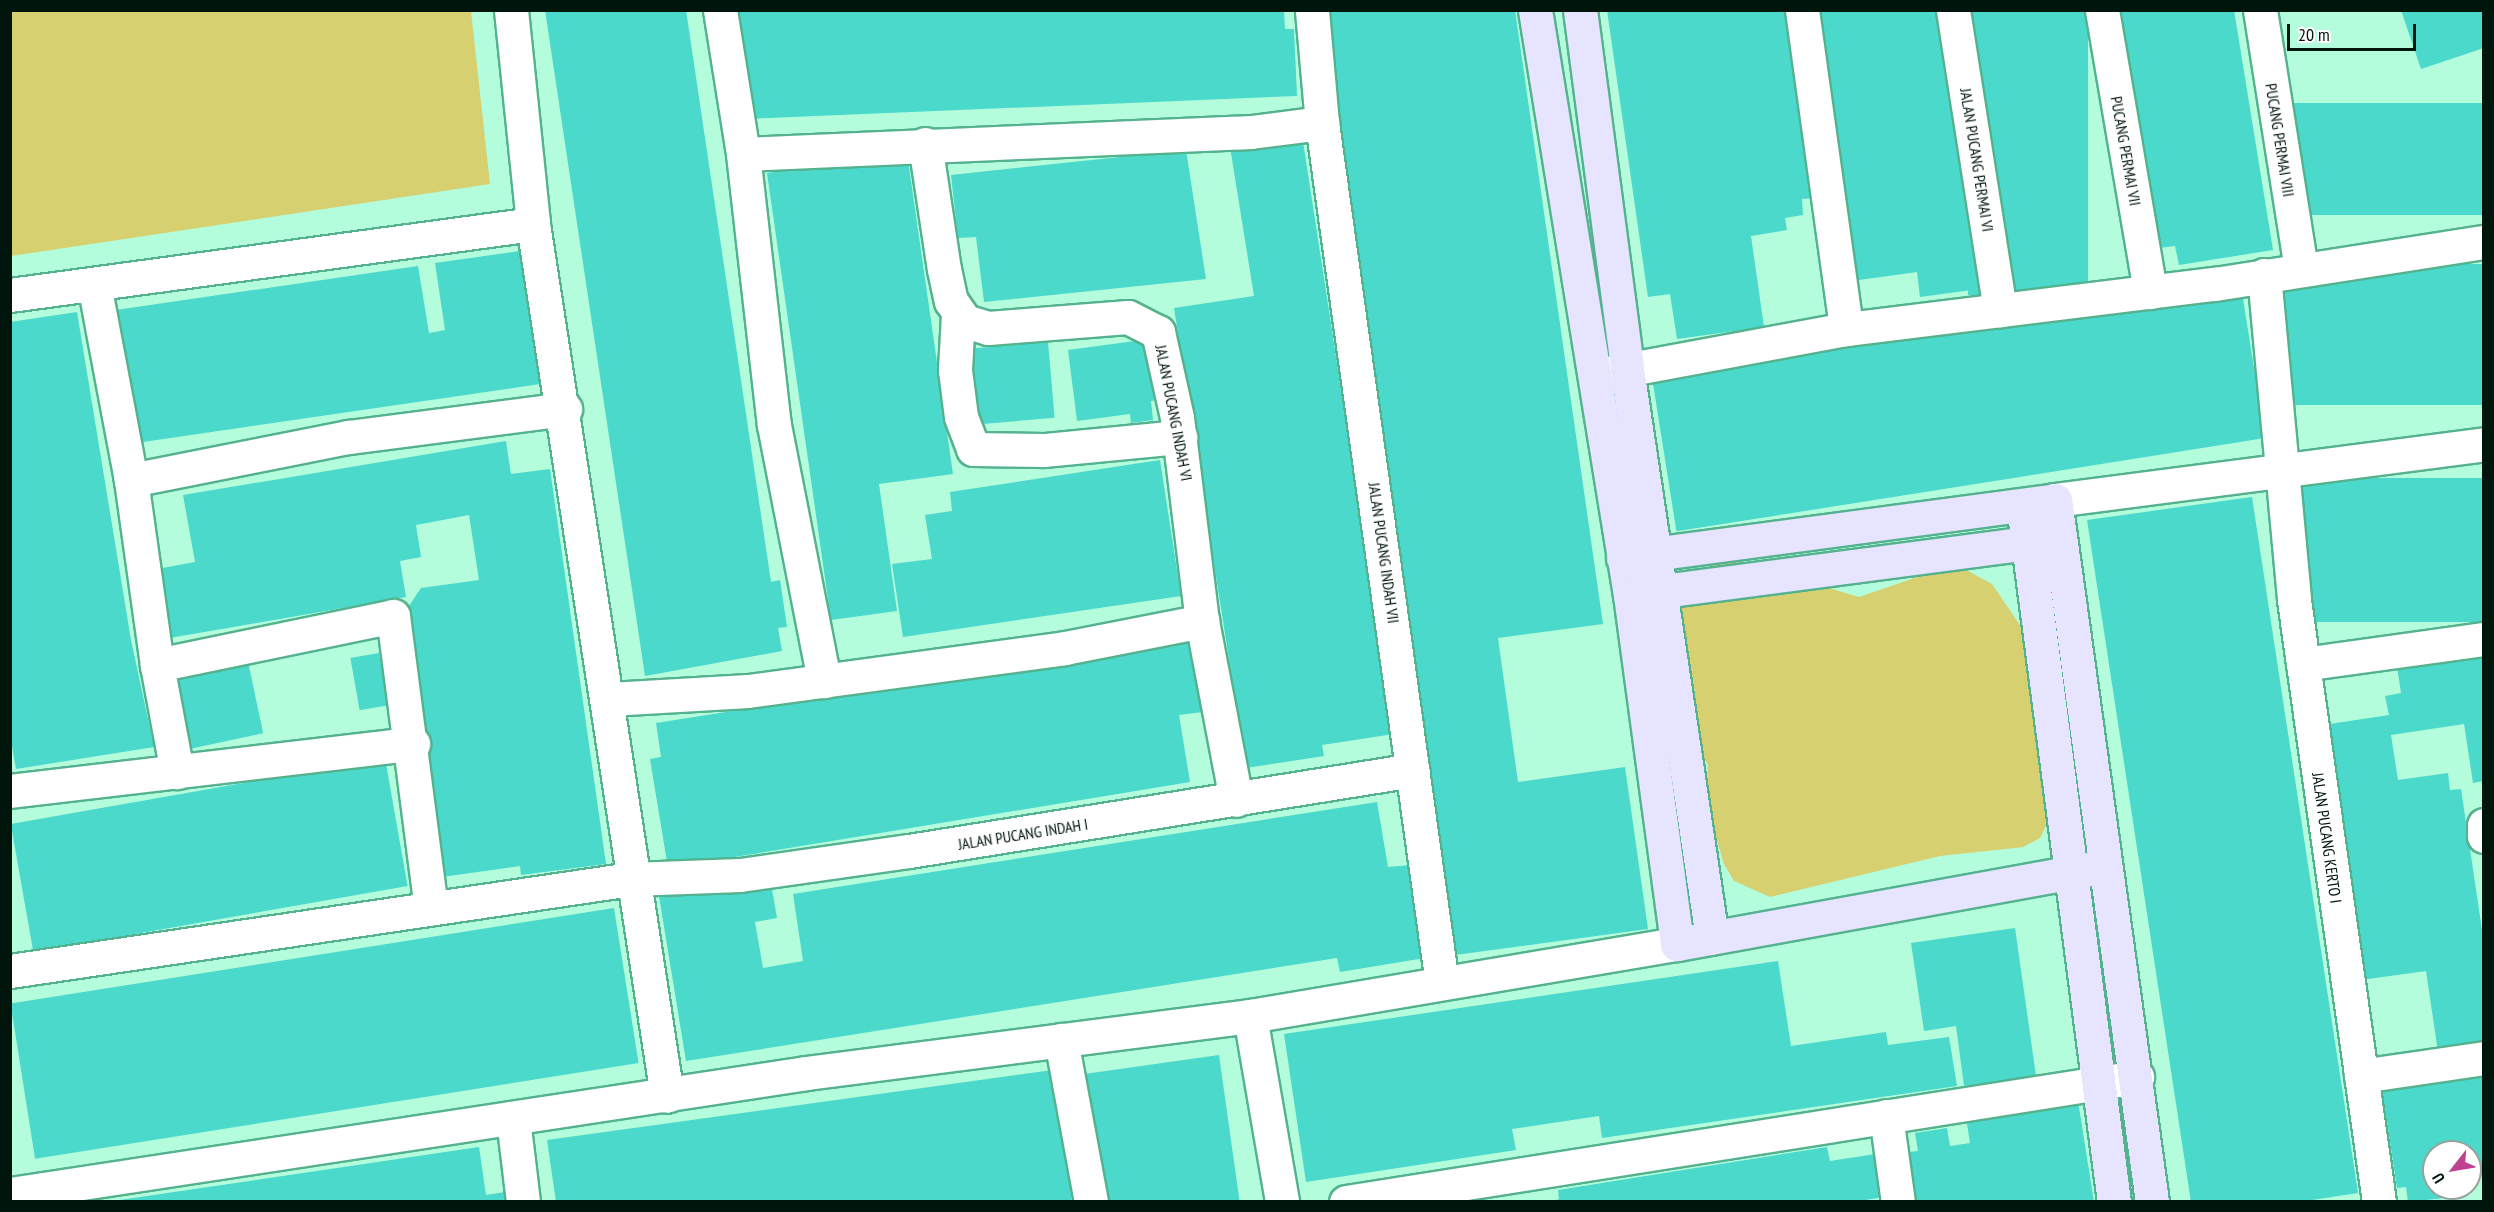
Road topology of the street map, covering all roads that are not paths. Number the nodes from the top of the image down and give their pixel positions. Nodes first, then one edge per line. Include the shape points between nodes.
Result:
1 (511, 10) edge
2 (720, 10) edge
3 (1311, 10) edge
4 (1535, 10) edge
5 (1580, 10) edge
6 (1802, 10) edge
7 (1953, 10) edge
8 (2102, 10) edge
9 (2260, 10) edge
10 (1322, 123) junction
11 (925, 144) junction
12 (743, 154) junction
13 (533, 224) junction
14 (2484, 242) edge
15 (2301, 270) junction
16 (2264, 275) junction
17 (94, 284) junction
18 (2150, 292) junction
19 (10, 295) edge
20 (2000, 310) junction
21 (958, 314) junction
22 (1846, 328) junction
23 (1627, 369) junction
24 (1591, 376) junction
25 (564, 409) junction
26 (1180, 438) junction
27 (2484, 444) edge
28 (2285, 474) junction
29 (131, 480) junction
30 (2055, 500) junction
31 (2023, 505) junction
32 (2060, 538) junction
33 (2028, 543) junction
34 (1657, 554) junction
35 (1623, 558) junction
36 (1663, 591) junction
37 (1630, 595) junction
38 (1202, 621) junction
39 (2484, 639) edge
40 (2303, 664) junction
41 (157, 665) junction
42 (824, 681) junction
43 (609, 699) junction
44 (413, 744) junction
45 (1413, 770) junction
46 (177, 772) junction
47 (10, 791) edge
48 (1236, 800) junction
49 (2484, 825) edge
50 (2484, 836) edge
51 (2105, 866) junction
52 (2069, 872) junction
53 (631, 879) junction
54 (431, 909) junction
55 (1712, 938) junction
56 (1677, 944) junction
57 (10, 971) edge
58 (1442, 983) junction
59 (1250, 1016) junction
60 (1061, 1040) junction
61 (2484, 1058) edge
62 (2361, 1076) junction
63 (2137, 1077) junction
64 (2097, 1083) junction
65 (667, 1096) junction
66 (1886, 1116) junction
67 (513, 1119) junction
68 (1473, 1193) edge
69 (10, 1194) edge
70 (523, 1202) edge
71 (1091, 1202) edge
72 (1282, 1202) edge
73 (1346, 1202) edge
74 (1898, 1202) edge
75 (2115, 1202) edge
76 (2152, 1202) edge
77 (2379, 1202) edge

1 - 13 street
2 - 12 street
3 - 10 street, JALAN PUCANG INDAH VII
4 - 24 main road
5 - 23 main road
6 - 22 street
7 - 20 street, JALAN PUCANG PERMAI VI
8 - 18 street, PUCANG PERMAI VII
9 - 15 street, PUCANG PERMAI VIII
10 - 11 street via 1251,132
10 - 45 street, JALAN PUCANG INDAH VII
11 - 12 street
11 - 21 street via 944,269
12 - 42 street via 774,424
13 - 17 street
13 - 25 street
14 - 15 street
15 - 16 street
16 - 18 street
16 - 28 street, JALAN PUCANG KERTO I
17 - 19 street
17 - 29 street
18 - 20 street
20 - 22 street
21 - 26 street, JALAN PUCANG INDAH VI via 988,328 1096,315 1152,326 1166,355
21 - 26 street via 955,370 961,417 974,449 1044,450
22 - 23 street
23 - 24 street
23 - 34 main road
24 - 35 main road
25 - 29 street via 350,437
25 - 43 street
26 - 38 street, JALAN PUCANG INDAH VI
27 - 28 street
28 - 30 street
28 - 40 street, JALAN PUCANG KERTO I
29 - 41 street
30 - 31 main road
30 - 32 main road
31 - 33 main road
31 - 34 main road
32 - 33 main road
32 - 51 main road
33 - 36 main road
33 - 52 main road
34 - 35 main road
34 - 36 main road
35 - 37 main road
36 - 37 main road
36 - 55 main road
37 - 56 main road
38 - 42 street via 1065,648
38 - 48 street, JALAN PUCANG INDAH VI
39 - 40 street
40 - 62 street, JALAN PUCANG KERTO I
41 - 44 street via 393,616
41 - 46 street
42 - 43 street
43 - 53 street
44 - 46 street
44 - 54 street
45 - 48 street, JALAN PUCANG INDAH I
45 - 58 street, JALAN PUCANG INDAH VII
46 - 47 street
48 - 53 street, JALAN PUCANG INDAH I via 740,874
49 - 50 street
51 - 52 main road
51 - 63 main road
52 - 55 main road
52 - 64 main road
53 - 54 street, JALAN PUCANG INDAH I
53 - 65 street
54 - 57 street, JALAN PUCANG INDAH I
55 - 56 main road
56 - 58 street
58 - 59 street
59 - 60 street
59 - 72 street
60 - 65 street
60 - 71 street
61 - 62 street
62 - 77 street, JALAN PUCANG KERTO I
63 - 64 street
63 - 76 main road
64 - 66 street
64 - 75 main road
65 - 67 street
66 - 68 street
66 - 74 street
67 - 69 street
67 - 70 street
68 - 73 street

